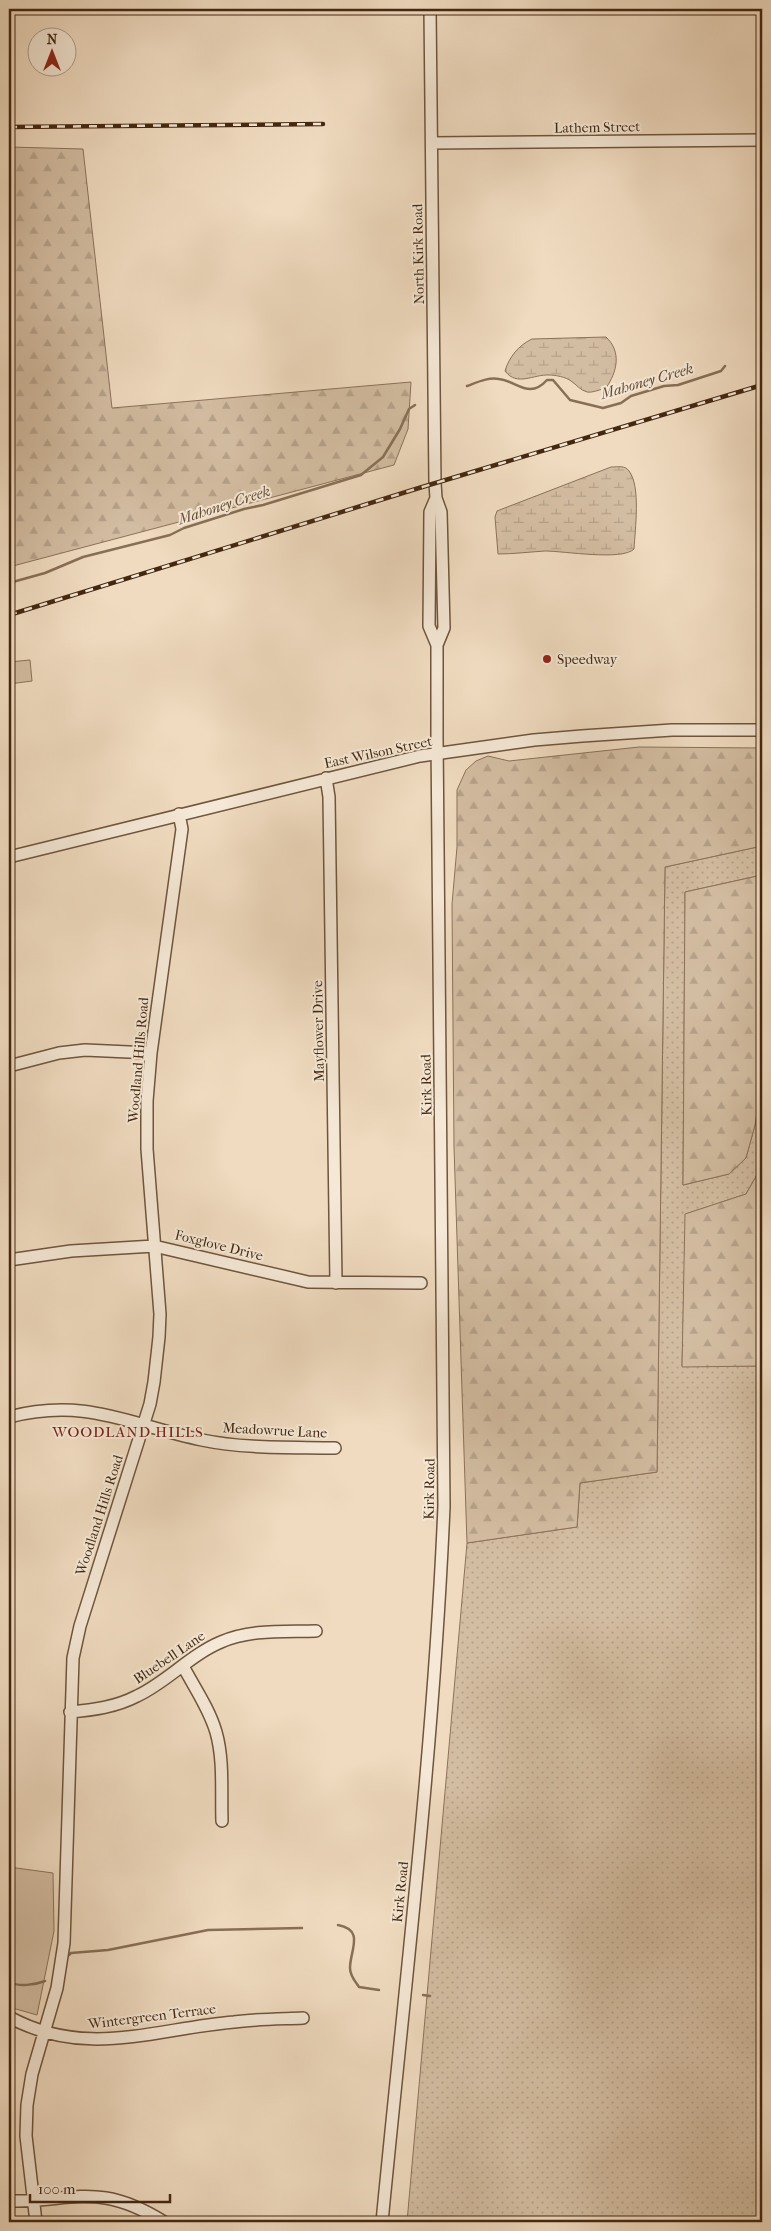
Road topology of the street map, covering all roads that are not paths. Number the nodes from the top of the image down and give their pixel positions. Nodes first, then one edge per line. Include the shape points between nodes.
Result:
1 (430, 9) edge
2 (762, 140) edge
3 (432, 143) junction
4 (762, 730) edge
5 (437, 754) junction
6 (326, 778) junction
7 (179, 814) junction
8 (9, 856) edge
9 (151, 1053) junction
10 (9, 1066) edge
11 (154, 1246) junction
12 (9, 1260) edge
13 (336, 1283) junction
14 (421, 1283) dead end
15 (9, 1417) edge
16 (144, 1424) junction
17 (335, 1448) dead end
18 (316, 1631) dead end
19 (183, 1666) junction
20 (70, 1712) junction
21 (222, 1821) dead end
22 (9, 2016) edge
23 (303, 2018) dead end
24 (45, 2032) junction
25 (33, 2199) junction
26 (9, 2200) edge
27 (36, 2222) edge
28 (164, 2222) edge
29 (382, 2222) edge

1 - 3 street, North Kirk Road
2 - 3 street, Lathem Street
3 - 5 street, North Kirk Road via 436,498 430,512 429,626 438,645
4 - 5 street, East Wilson Street via 672,730 594,735
5 - 6 street, East Wilson Street
5 - 29 street, Kirk Road via 444,1506 431,1734
6 - 7 street, East Wilson Street
6 - 13 street, Mayflower Drive via 329,797
7 - 8 street, East Wilson Street
7 - 9 street, Woodland Hills Road via 182,829
9 - 10 street via 85,1050
9 - 11 street, Woodland Hills Road via 146,1125
11 - 12 street, Foxglove Drive via 71,1251
11 - 13 street, Foxglove Drive via 308,1282
11 - 16 street, Woodland Hills Road via 159,1337 154,1382
13 - 14 street, Foxglove Drive
15 - 16 street, Meadowrue Lane via 49,1410 78,1410 106,1413
16 - 17 street, Meadowrue Lane via 220,1443
16 - 20 street, Woodland Hills Road via 77,1636
18 - 19 street, Bluebell Lane via 243,1634 211,1646
19 - 20 street, Bluebell Lane via 149,1690 126,1701
19 - 21 street via 216,1731 220,1753
20 - 24 street, Woodland Hills Road via 64,1942 57,1988
22 - 24 street, Wintergreen Terrace
23 - 24 street, Wintergreen Terrace via 234,2022 103,2040 76,2039
24 - 25 street, Woodland Hills Road via 32,2074 26,2121
25 - 26 street
25 - 27 street, Woodland Hills Road
25 - 28 street via 102,2196 136,2206

